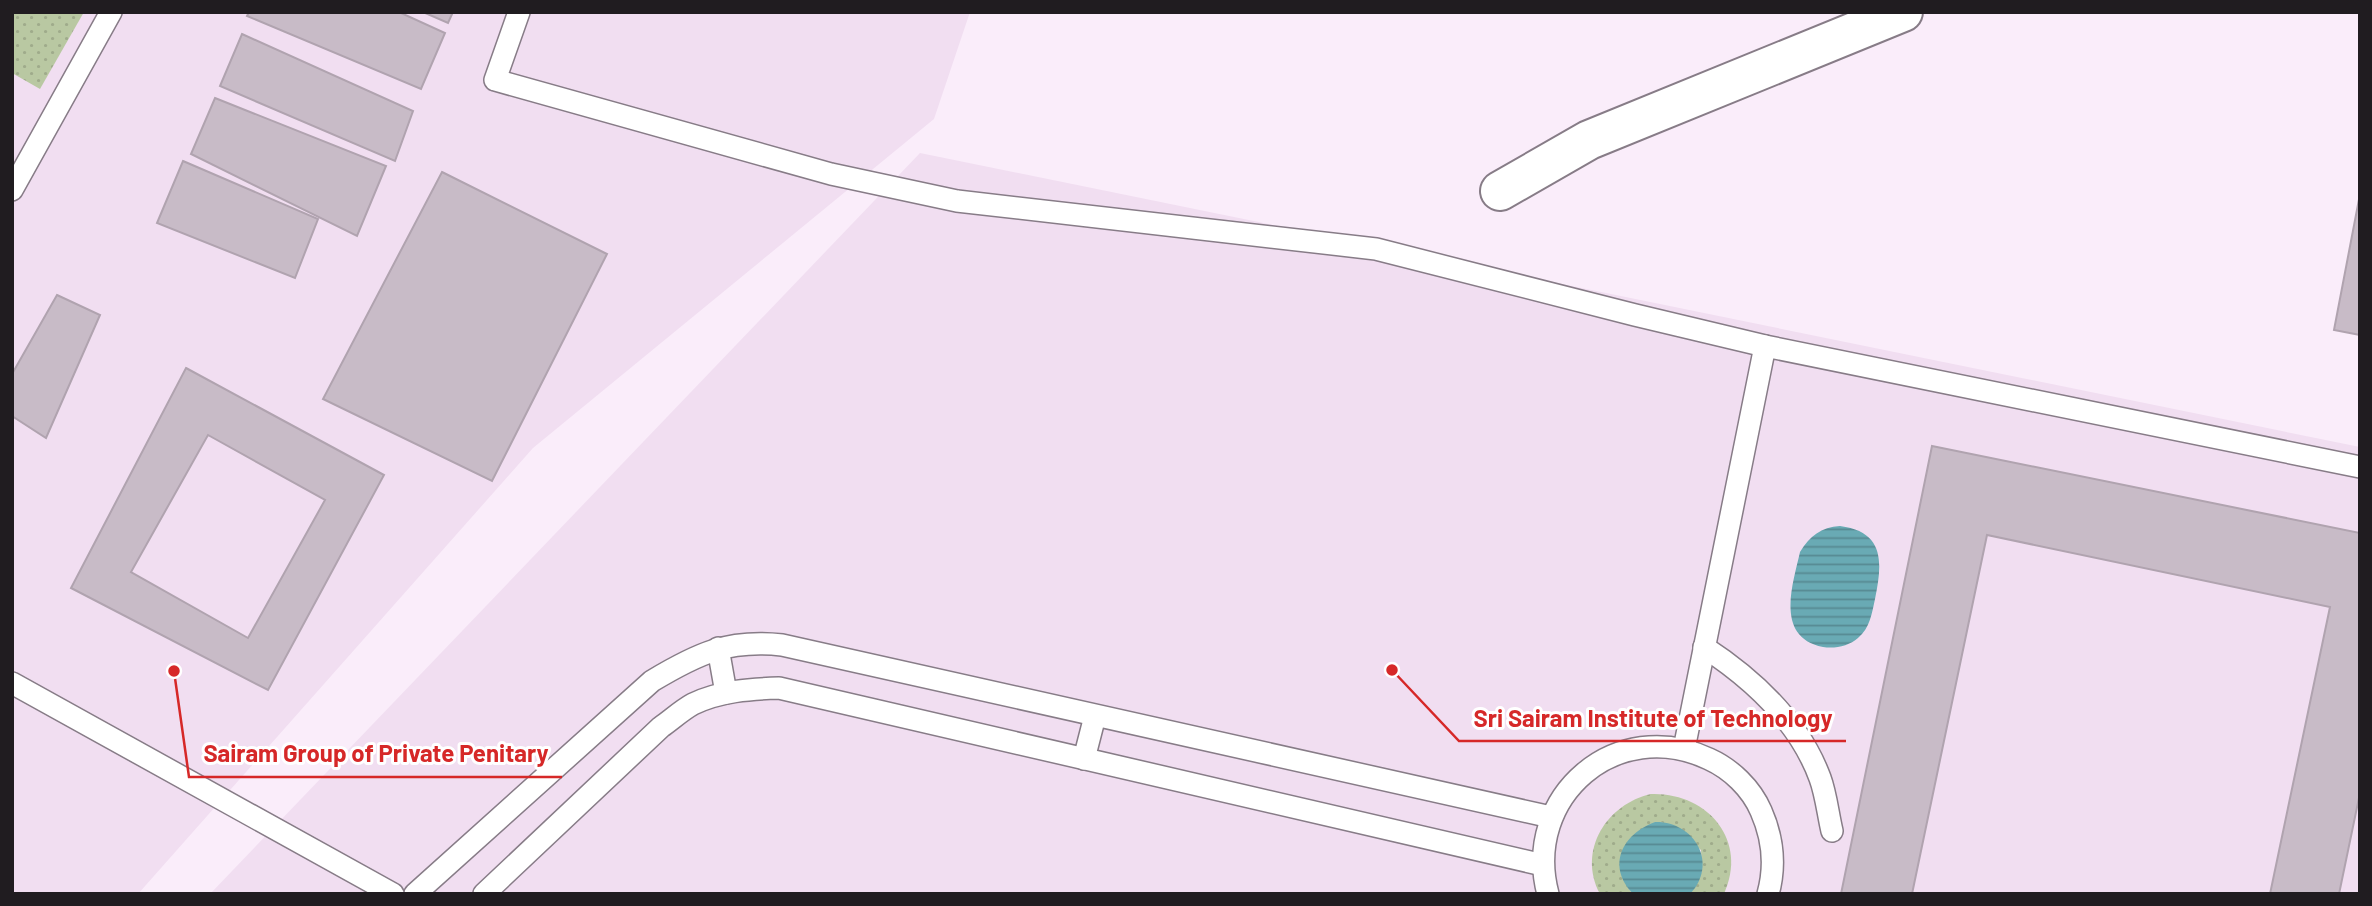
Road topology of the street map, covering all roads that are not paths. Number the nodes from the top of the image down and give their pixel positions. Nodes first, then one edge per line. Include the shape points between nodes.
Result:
1 (111, 12) edge
2 (519, 12) edge
3 (1903, 12) edge
4 (12, 190) edge
5 (1500, 191) dead end
6 (1765, 346) junction
7 (2360, 467) edge
8 (1704, 647) junction
9 (718, 648) junction
10 (12, 683) edge
11 (726, 693) junction
12 (1095, 716) junction
13 (1684, 749) junction
14 (1084, 759) junction
15 (1551, 817) junction
16 (1832, 831) dead end
17 (1543, 865) junction
18 (393, 894) edge
19 (415, 894) edge
20 (484, 894) edge
21 (1548, 894) edge
22 (1768, 894) edge

1 - 4 lane
2 - 6 lane via 495,80 831,174 957,201 1376,249
3 - 5 street via 1589,140
6 - 7 lane
6 - 8 lane
8 - 13 lane
8 - 16 lane via 1759,689 1795,730 1820,778
9 - 11 lane
9 - 12 lane via 782,645
9 - 19 lane via 684,661 652,681
10 - 18 lane
11 - 14 lane via 779,688
11 - 20 lane via 692,705 661,727
12 - 14 lane
12 - 15 lane
13 - 15 lane via 1641,747 1603,760 1572,784
13 - 22 lane via 1734,774 1758,805 1771,843
14 - 17 lane
15 - 17 lane
17 - 21 lane

